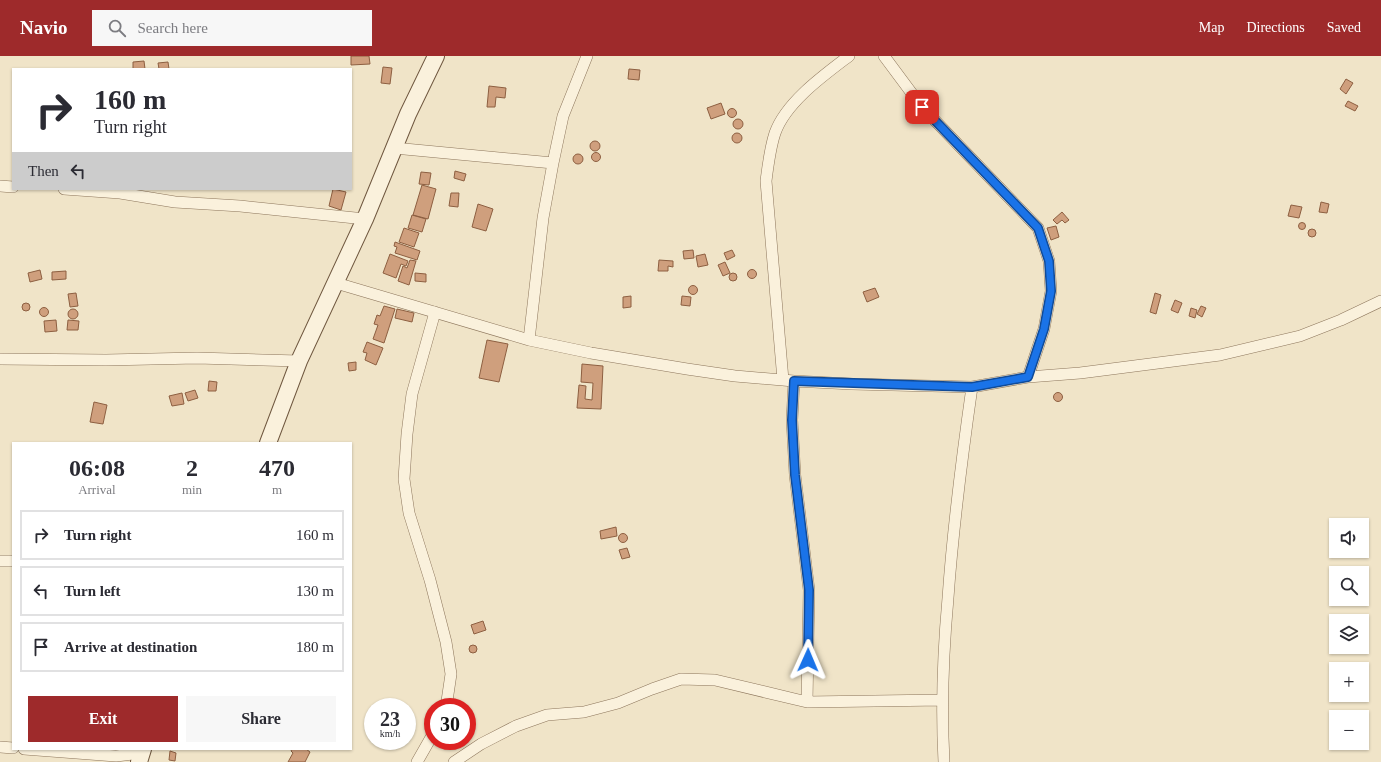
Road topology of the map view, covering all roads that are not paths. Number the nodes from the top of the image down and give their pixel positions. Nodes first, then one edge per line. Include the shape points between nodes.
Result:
1 (436, 56) edge
2 (587, 56) edge
3 (849, 56) edge
4 (884, 56) edge
5 (394, 148) junction
6 (553, 163) junction
7 (0, 186) edge
8 (12, 187) edge
9 (78, 190) edge
10 (366, 219) junction
11 (336, 283) junction
12 (1381, 301) edge
13 (435, 312) junction
14 (529, 340) junction
15 (0, 359) edge
16 (299, 361) junction
17 (1028, 377) junction
18 (782, 380) junction
19 (794, 381) junction
20 (972, 387) junction
21 (268, 442) edge
22 (12, 561) edge
23 (0, 562) edge
24 (448, 698) edge
25 (942, 700) junction
26 (808, 702) junction
27 (0, 747) edge
28 (12, 748) edge
29 (37, 750) edge
30 (424, 750) edge
31 (142, 757) edge
32 (417, 762) edge
33 (454, 762) edge
34 (944, 762) edge

1 - 5 main road
2 - 6 street via 563,116
3 - 18 street via 790,106 775,131 769,154 766,181
4 - 17 street via 922,107 1038,228 1049,261 1051,291 1044,329
5 - 6 street
5 - 10 main road
6 - 14 street via 543,218
7 - 8 street
9 - 10 street via 120,193 175,202
10 - 11 main road
11 - 13 street
11 - 16 main road
12 - 17 street via 1300,336 1220,355
13 - 14 street
13 - 24 street via 412,394 404,479 409,513 446,642 451,674
14 - 18 street via 687,369
15 - 16 street via 197,358
16 - 21 main road
17 - 20 street
18 - 19 street
19 - 20 street
19 - 26 street via 792,420 795,475 809,590
20 - 25 street via 952,548
22 - 23 street
25 - 26 street
25 - 34 street
26 - 33 street via 715,680 681,679 618,703 584,712 547,716 516,726 481,744
27 - 28 street
29 - 31 street
30 - 32 street

